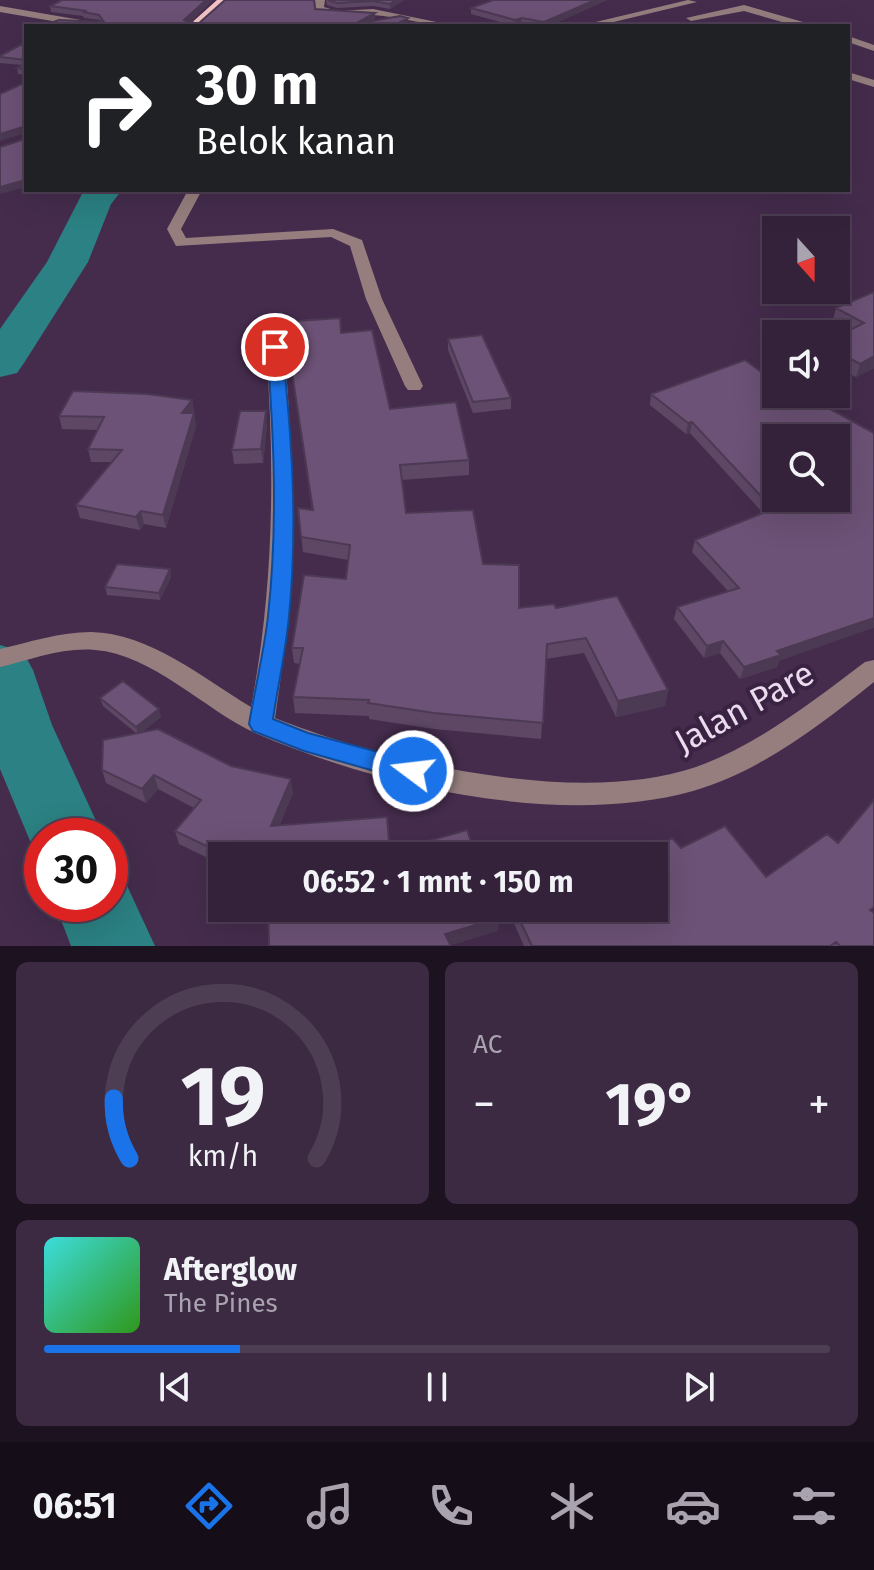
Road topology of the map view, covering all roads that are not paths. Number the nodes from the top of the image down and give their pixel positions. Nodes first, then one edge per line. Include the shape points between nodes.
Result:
1 (222, 0) edge
2 (320, 0) edge
3 (692, 2) edge
4 (43, 4) dead end
5 (0, 9) edge
6 (656, 10) junction
7 (23, 14) junction
8 (337, 14) junction
9 (691, 18) junction
10 (86, 24) edge
11 (195, 24) edge
12 (326, 24) edge
13 (440, 24) edge
14 (593, 24) edge
15 (702, 24) edge
16 (800, 24) edge
17 (850, 40) edge
18 (874, 48) edge
19 (850, 76) edge
20 (874, 84) edge
21 (194, 192) edge
22 (275, 347) dead end
23 (414, 386) dead end
24 (0, 658) edge
25 (874, 669) edge
26 (261, 724) junction

1 - 11 main road
2 - 8 street via 319,9
3 - 6 street
4 - 7 street
5 - 7 street
6 - 9 street
6 - 14 street
7 - 10 street
8 - 12 street
8 - 13 street via 373,12
9 - 15 street
9 - 16 street via 744,8
17 - 18 street
19 - 20 street
21 - 23 street via 174,229 181,243 333,233 357,243 374,299
22 - 26 street via 284,530 278,617
24 - 26 street, Jalan Pare via 74,641 132,649
25 - 26 street, Jalan Pare via 820,711 755,749 695,779 652,788 564,793 442,779 304,742

